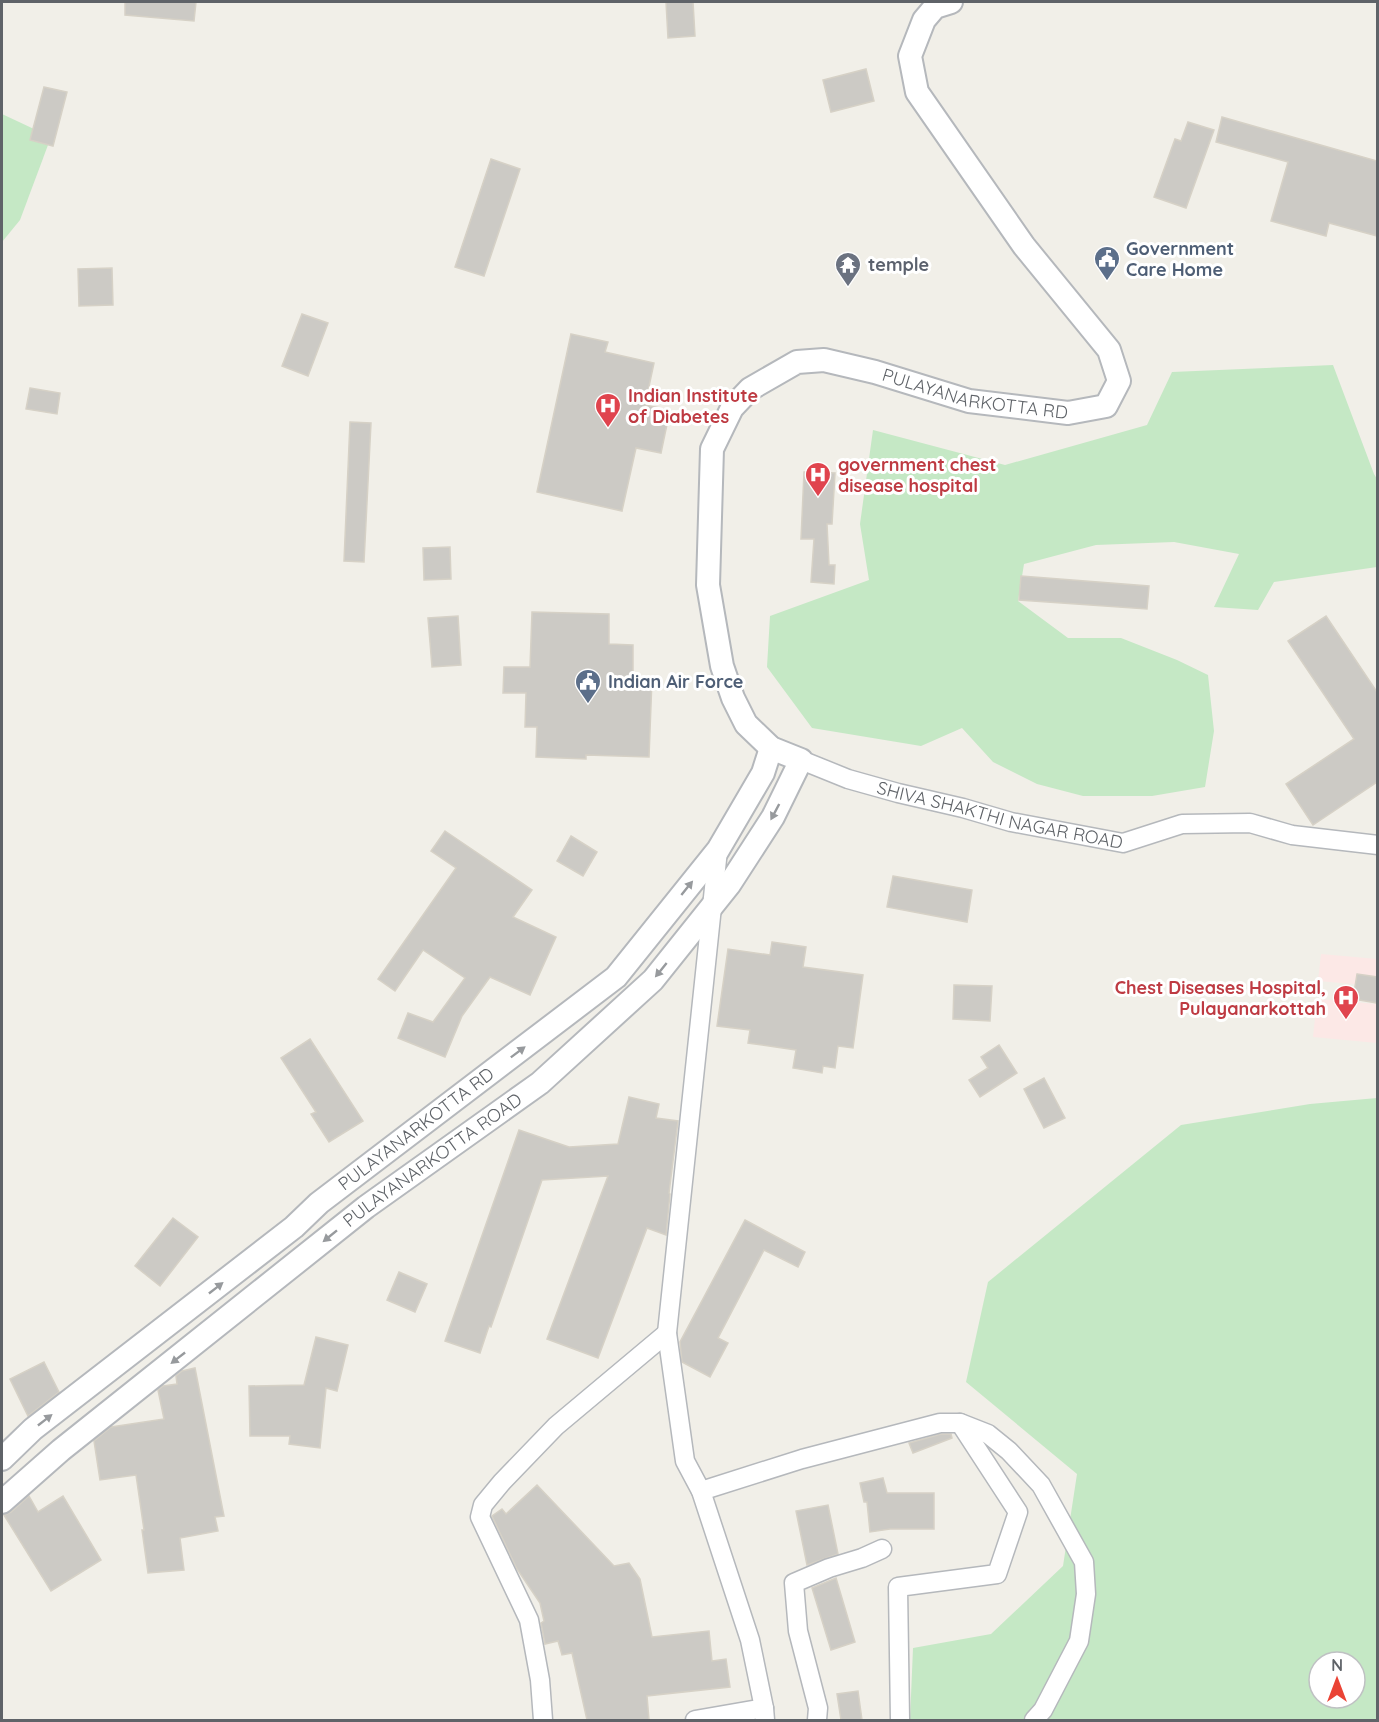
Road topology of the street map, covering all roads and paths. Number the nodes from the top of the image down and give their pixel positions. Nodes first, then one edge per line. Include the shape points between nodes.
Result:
1 (951, 2) edge
2 (771, 748) junction
3 (801, 760) junction
4 (1377, 845) edge
5 (718, 850) junction
6 (712, 907) junction
7 (667, 1333) junction
8 (960, 1423) junction
9 (2, 1459) edge
10 (701, 1491) junction
11 (2, 1502) edge
12 (882, 1549) dead end
13 (765, 1714) edge
14 (543, 1720) edge
15 (695, 1720) edge
16 (817, 1720) edge
17 (900, 1720) edge
18 (1034, 1720) edge

1 - 2 street, PULAYANARKOTTA RD via 935,7 924,20 910,56 917,92 1024,246 1108,350 1119,381 1106,406 1068,413 969,401 824,360 797,362 750,389 728,415 712,449 708,585 722,666 733,698 746,724
2 - 3 street, PULAYANARKOTTA RD
2 - 5 street, PULAYANARKOTTA RD via 763,773
3 - 4 street, SHIVA SHAKTHI NAGAR ROAD via 898,793 1011,822 1123,843 1182,824 1250,823 1292,835
3 -> 6 street, PULAYANARKOTTA ROAD via 772,817
5 - 6 street
9 -> 5 street, PULAYANARKOTTA RD via 33,1430 294,1227 319,1203 616,977
6 - 7 street
6 -> 11 street, PULAYANARKOTTA ROAD via 653,980 540,1083 366,1208 61,1450
7 - 10 street via 685,1461
7 - 14 street via 556,1426 483,1505 480,1517 529,1620
8 - 10 street via 940,1422
8 - 17 street via 1018,1512 997,1574 898,1587
8 - 18 street via 988,1434 1041,1485 1084,1562 1086,1594 1079,1641
10 - 13 street via 750,1640
12 - 16 street via 794,1583 798,1631 818,1708
13 - 15 street

